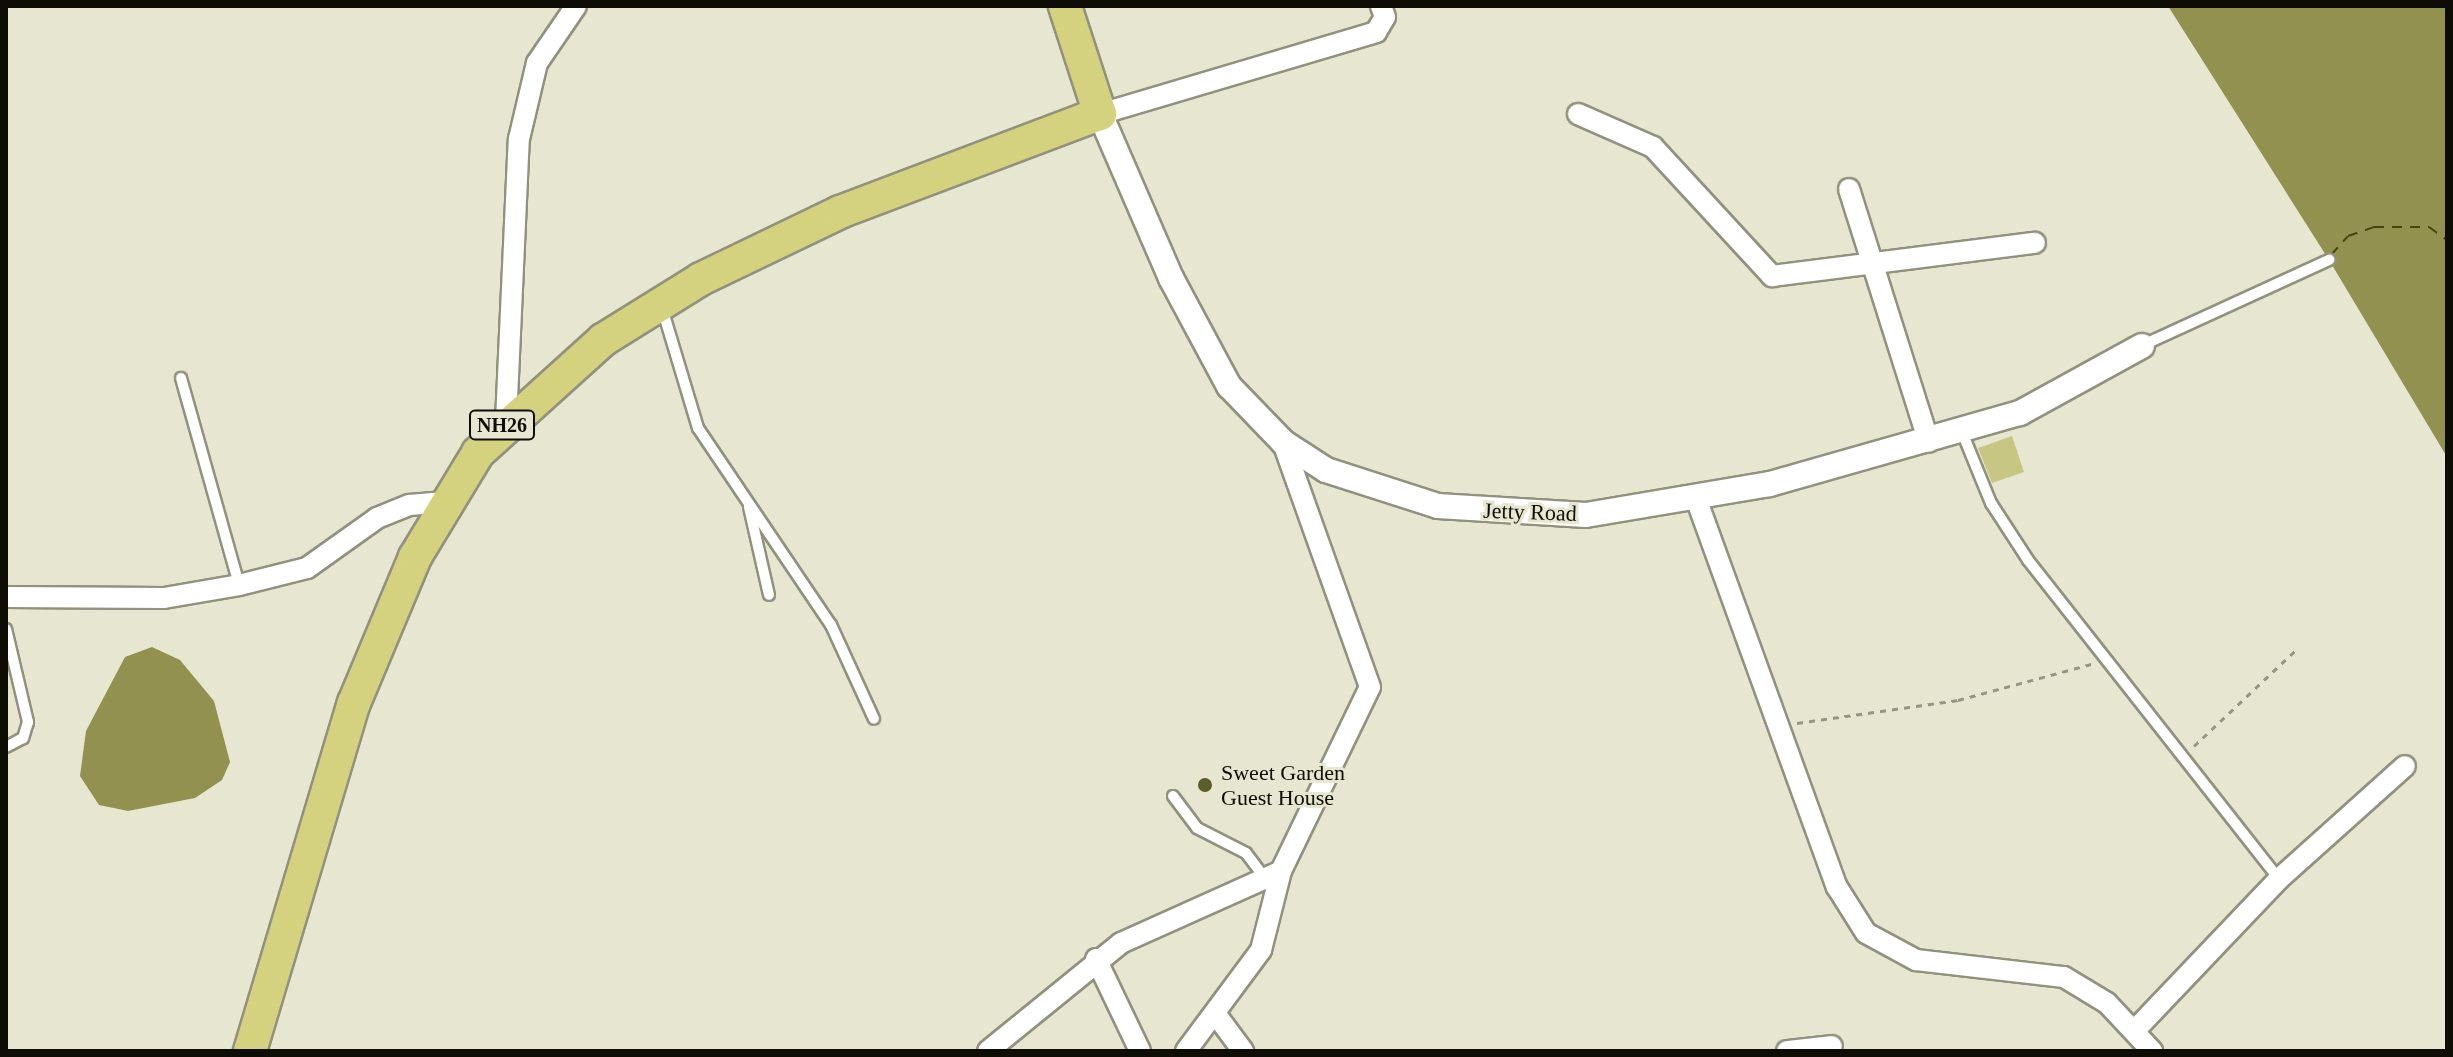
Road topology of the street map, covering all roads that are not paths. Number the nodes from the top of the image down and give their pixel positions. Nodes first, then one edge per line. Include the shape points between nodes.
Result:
1 (576, 6) edge
2 (1065, 6) edge
3 (1381, 6) edge
4 (1100, 114) junction
5 (1578, 114) dead end
6 (1849, 189) dead end
7 (2035, 243) dead end
8 (2329, 260) dead end
9 (1869, 262) junction
10 (660, 302) junction
11 (2142, 346) joint
12 (181, 378) dead end
13 (506, 421) junction
14 (1962, 432) junction
15 (1283, 442) junction
16 (1929, 442) junction
17 (748, 501) junction
18 (1697, 501) junction
19 (444, 502) junction
20 (239, 585) junction
21 (769, 595) dead end
22 (6, 597) edge
23 (7, 627) edge
24 (874, 719) dead end
25 (6, 747) edge
26 (2405, 766) dead end
27 (1173, 796) dead end
28 (1273, 874) junction
29 (2279, 879) junction
30 (1096, 959) junction
31 (1217, 1016) junction
32 (2137, 1028) junction
33 (1832, 1046) dead end
34 (250, 1051) edge
35 (988, 1051) edge
36 (1140, 1051) edge
37 (1186, 1051) edge
38 (1243, 1051) edge
39 (1787, 1051) edge
40 (2152, 1051) edge

1 - 13 street via 537,63 522,124
2 - 4 highway
3 - 4 street via 1385,17 1376,32
4 - 10 highway, NH26 via 840,212
4 - 15 street, Jetty Road via 1203,345 1229,386
5 - 9 street via 1653,147 1761,272 1782,277
6 - 9 street
7 - 9 street
8 - 11 lane
9 - 16 street
10 - 13 highway, NH26
10 - 17 lane via 698,428
11 - 14 street, Jetty Road via 2073,389
12 - 20 lane
13 - 19 highway, NH26
14 - 16 street, Jetty Road
14 - 29 lane via 1991,503 2028,560
15 - 18 street, Jetty Road via 1379,492 1519,514 1550,516
15 - 28 street via 1370,687
16 - 18 street, Jetty Road
17 - 21 lane
17 - 24 lane via 831,625
18 - 32 street via 1837,887 1883,948 1916,960 2064,977
19 - 20 street via 410,505 307,568
19 - 34 highway, NH26 via 354,703
20 - 22 street via 164,598
23 - 25 lane via 28,722 23,738
26 - 29 street
27 - 28 lane via 1197,828
28 - 30 street
28 - 31 street via 1261,950
29 - 32 street
30 - 35 street
30 - 36 street
31 - 37 street
31 - 38 street
32 - 40 street
33 - 39 street

